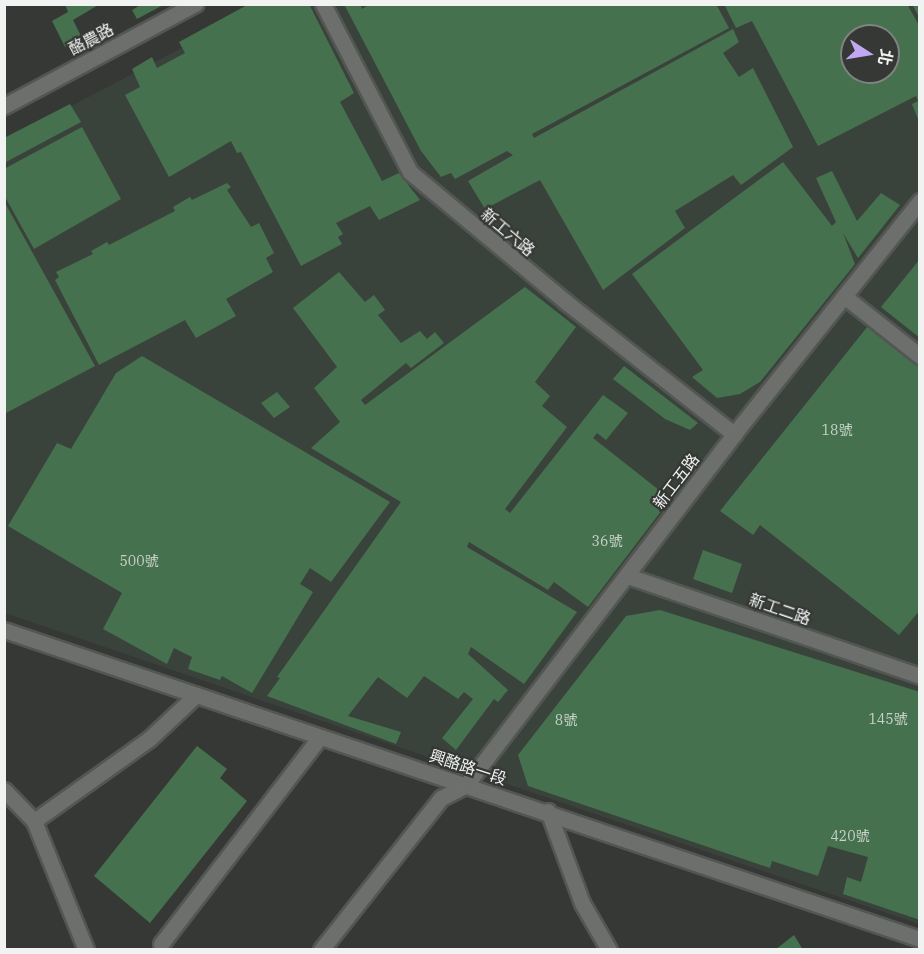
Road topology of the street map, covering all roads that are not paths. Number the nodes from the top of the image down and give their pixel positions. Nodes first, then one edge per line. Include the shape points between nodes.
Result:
1 (195, 4) edge
2 (323, 4) edge
3 (4, 106) edge
4 (920, 201) edge
5 (844, 296) junction
6 (920, 356) edge
7 (734, 434) junction
8 (628, 576) junction
9 (4, 630) edge
10 (920, 676) edge
11 (196, 695) junction
12 (320, 737) junction
13 (466, 785) junction
14 (4, 790) edge
15 (548, 811) junction
16 (34, 821) junction
17 (920, 939) edge
18 (161, 944) dead end
19 (86, 950) edge
20 (321, 950) edge
21 (609, 950) edge

1 - 3 street, 酪農路
2 - 7 street, 新工六路 via 410,171 566,303
4 - 5 street, 新工五路
5 - 6 street
5 - 7 street, 新工五路
7 - 8 street, 新工五路
8 - 10 street, 新工二路
8 - 13 street, 新工五路
9 - 11 street, 興酪路一段
11 - 12 street, 興酪路一段
11 - 16 street via 149,739
12 - 13 street, 興酪路一段
12 - 18 street
13 - 15 street, 興酪路一段
13 - 20 street via 441,798
14 - 16 street
15 - 17 street, 興酪路一段
15 - 21 street via 582,903
16 - 19 street

